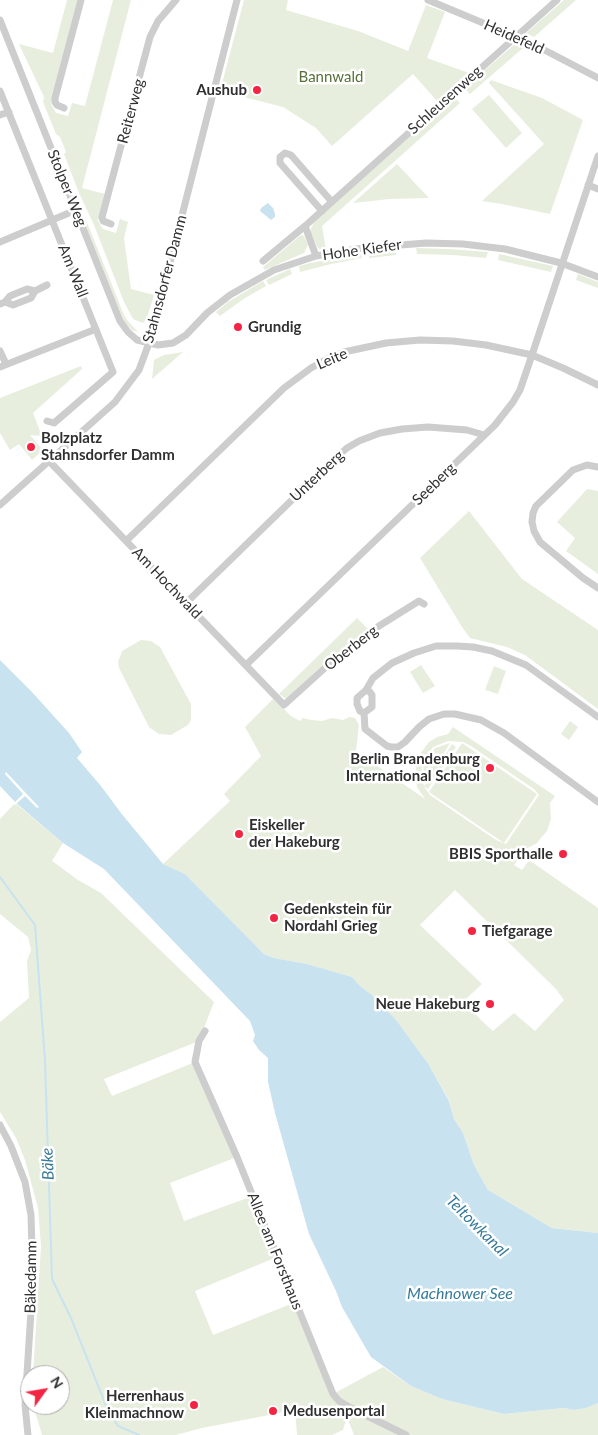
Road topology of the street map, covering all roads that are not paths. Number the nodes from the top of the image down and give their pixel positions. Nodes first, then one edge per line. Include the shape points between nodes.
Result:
1 (81, 0) edge
2 (176, 0) edge
3 (237, 0) edge
4 (428, 0) edge
5 (558, 0) edge
6 (448, 3) edge
7 (0, 20) edge
8 (517, 37) junction
9 (598, 78) edge
10 (0, 91) edge
11 (64, 108) dead end
12 (8, 112) junction
13 (0, 115) edge
14 (598, 156) edge
15 (588, 185) junction
16 (598, 189) edge
17 (332, 202) junction
18 (76, 210) junction
19 (322, 211) junction
20 (53, 220) junction
21 (111, 224) dead end
22 (305, 226) junction
23 (0, 242) edge
24 (316, 256) junction
25 (263, 261) dead end
26 (561, 263) junction
27 (598, 277) edge
28 (47, 285) dead end
29 (2, 303) edge
30 (96, 328) junction
31 (149, 343) junction
32 (0, 351) edge
33 (532, 356) junction
34 (3, 366) edge
35 (598, 385) edge
36 (47, 421) dead end
37 (484, 435) junction
38 (49, 461) junction
39 (598, 466) edge
40 (0, 505) edge
41 (126, 541) junction
42 (598, 588) edge
43 (186, 603) junction
44 (424, 604) dead end
45 (246, 665) junction
46 (366, 690) junction
47 (284, 705) joint
48 (364, 714) junction
49 (598, 717) edge
50 (598, 802) edge
51 (205, 1031) dead end
52 (0, 1125) edge
53 (28, 1435) edge
54 (406, 1435) edge

1 - 11 street via 55,98 57,105
2 - 21 street, Reiterweg via 158,21 150,38 102,217 103,221
3 - 31 street, Stahnsdorfer Damm
4 - 6 street, Heidefeld
5 - 8 street, Schleusenweg
6 - 8 street, Heidefeld
7 - 18 street, Stolper Weg
8 - 9 street, Heidefeld
8 - 17 street, Schleusenweg
10 - 12 street, Am Wall
12 - 13 street
12 - 20 street, Am Wall
14 - 15 street, Seeberg
15 - 16 street
15 - 26 street, Seeberg
17 - 19 street, Schleusenweg
17 - 19 street via 291,155 285,153 280,157 280,163
18 - 20 street
18 - 31 street, Stolper Weg via 120,321 134,339
19 - 22 street, Schleusenweg
20 - 23 street
20 - 30 street, Am Wall
22 - 24 street
22 - 25 street
24 - 26 street, Hohe Kiefer via 407,243 443,243 506,250
24 - 31 street, Hohe Kiefer via 274,270 244,286 173,343 161,346
26 - 27 street, Hohe Kiefer
26 - 33 street, Seeberg
28 - 29 street via 35,291 31,298 13,305
30 - 34 street
30 - 36 street, Am Wall via 113,372 54,423
31 - 38 street, Stahnsdorfer Damm via 139,370 124,392
32 - 34 street
33 - 35 street, Leite
33 - 37 street, Seeberg via 514,402
33 - 41 street, Leite via 486,344 420,340 367,346 327,359 284,388
37 - 43 street, Unterberg via 467,430 428,427 380,433 359,441 330,463
37 - 45 street, Seeberg
38 - 40 street, Stahnsdorfer Damm
38 - 41 street, Am Hochwald
39 - 42 street via 573,470 536,506 532,522 540,542
41 - 43 street, Am Hochwald
43 - 45 street, Am Hochwald
44 - 47 street, Oberberg via 419,601 378,626 326,666
45 - 47 street, Am Hochwald
46 - 48 street via 357,698
46 - 48 street via 372,695 372,707
46 - 49 street via 378,672 414,653 436,646 473,646 526,665
48 - 50 street via 365,729 392,747 405,742 429,719 444,714 481,720 504,733
51 - 54 street, Allee am Forsthaus via 199,1041 195,1062 333,1394 339,1401
52 - 53 street, Bäkedamm via 12,1146 25,1182 31,1215 33,1280 25,1406

